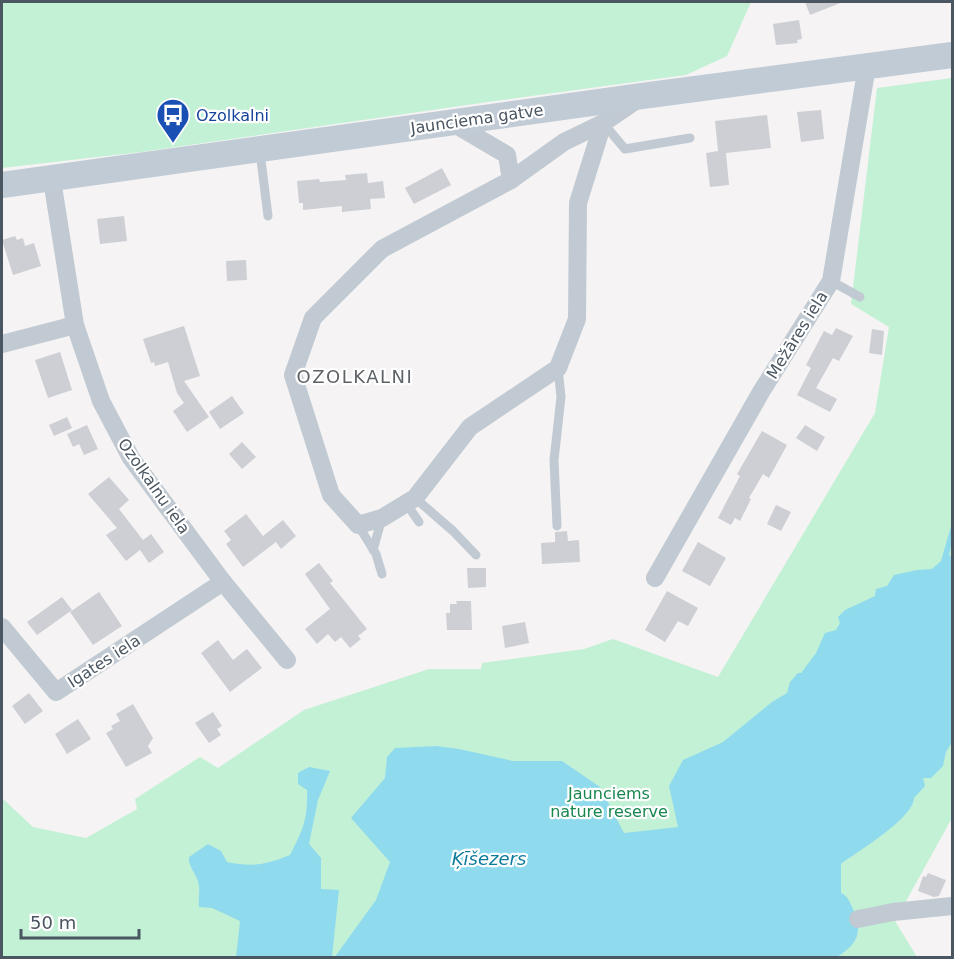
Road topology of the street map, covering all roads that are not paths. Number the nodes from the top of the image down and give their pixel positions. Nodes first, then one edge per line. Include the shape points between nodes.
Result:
1 (952, 55) edge
2 (867, 66) junction
3 (642, 96) junction
4 (451, 122) junction
5 (603, 123) junction
6 (690, 138) dead end
7 (260, 149) junction
8 (52, 180) junction
9 (511, 180) junction
10 (2, 185) edge
11 (268, 216) dead end
12 (831, 280) junction
13 (860, 297) dead end
14 (75, 326) junction
15 (2, 344) edge
16 (558, 368) junction
17 (411, 500) junction
18 (382, 518) junction
19 (419, 522) dead end
20 (358, 525) junction
21 (557, 526) dead end
22 (372, 550) junction
23 (476, 555) dead end
24 (382, 574) dead end
25 (655, 578) dead end
26 (223, 582) junction
27 (2, 627) edge
28 (287, 660) dead end
29 (952, 906) edge
30 (858, 919) dead end

1 - 2 main road, Jaunciema gatve
2 - 3 main road, Jaunciema gatve
2 - 12 street, Mežāres iela
3 - 4 main road, Jaunciema gatve
3 - 5 street
4 - 7 main road, Jaunciema gatve
4 - 9 street via 507,155
5 - 6 lane via 625,149
5 - 9 street via 564,142
5 - 16 street via 578,203 577,319
7 - 8 main road, Jaunciema gatve
7 - 11 lane
8 - 10 main road, Jaunciema gatve
8 - 14 street, Ozolkalnu iela
9 - 20 street via 382,249 314,318 293,375 330,495
12 - 13 lane
12 - 25 street, Mežāres iela via 760,392
14 - 15 street
14 - 26 street, Ozolkalnu iela via 101,401 131,458
16 - 17 street via 470,427
16 - 21 lane via 561,397 554,460
17 - 18 street
17 - 19 lane
17 - 23 lane via 453,531
18 - 20 street
18 - 22 lane
20 - 22 lane
22 - 24 lane
26 - 27 street, Igates iela via 56,692
26 - 28 street, Ozolkalnu iela
29 - 30 street

